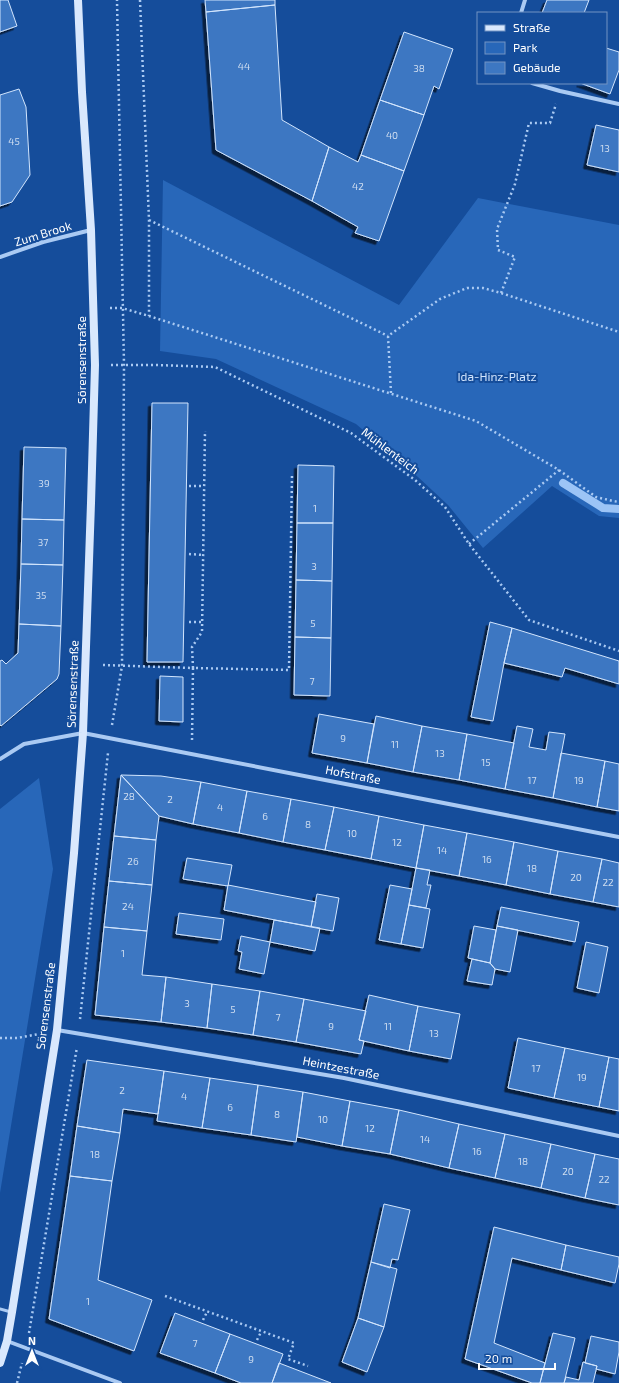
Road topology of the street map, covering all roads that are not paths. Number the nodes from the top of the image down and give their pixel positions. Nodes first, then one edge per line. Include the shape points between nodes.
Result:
1 (78, 0) edge
2 (526, 0) edge
3 (521, 12) edge
4 (536, 84) edge
5 (619, 104) edge
6 (91, 230) junction
7 (0, 257) edge
8 (83, 733) junction
9 (0, 759) edge
10 (619, 837) edge
11 (57, 1030) junction
12 (619, 1136) edge
13 (0, 1309) edge
14 (12, 1312) junction
15 (7, 1341) junction
16 (0, 1363) edge
17 (120, 1383) edge

1 - 6 main road, Sörensenstraße
2 - 3 street
4 - 5 street
6 - 7 street, Zum Brook via 43,242
6 - 8 main road, Sörensenstraße via 95,365
8 - 9 street via 24,744
8 - 10 street, Hofstraße
8 - 11 main road, Sörensenstraße
11 - 12 street, Heintzestraße via 344,1078
11 - 14 main road, Sörensenstraße
13 - 14 lane
14 - 15 main road, Sörensenstraße
15 - 16 main road, Sörensenstraße
15 - 17 street

